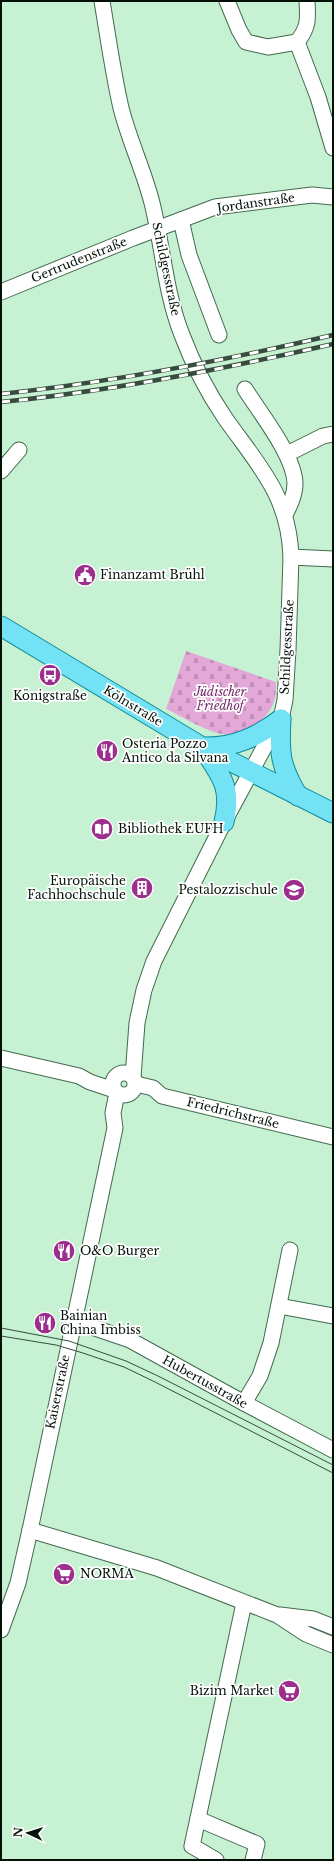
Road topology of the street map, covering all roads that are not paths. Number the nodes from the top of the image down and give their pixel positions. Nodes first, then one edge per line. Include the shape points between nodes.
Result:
1 (102, 1) edge
2 (226, 1) edge
3 (307, 1) edge
4 (297, 42) junction
5 (333, 148) edge
6 (333, 197) edge
7 (181, 220) junction
8 (158, 228) junction
9 (1, 292) edge
10 (219, 335) dead end
11 (244, 389) dead end
12 (333, 434) edge
13 (19, 450) dead end
14 (287, 454) junction
15 (1, 471) edge
16 (285, 515) junction
17 (291, 557) junction
18 (333, 559) edge
19 (1, 626) edge
20 (281, 719) junction
21 (202, 747) junction
22 (251, 772) junction
23 (298, 796) junction
24 (333, 813) edge
25 (224, 822) junction
26 (1, 1058) edge
27 (123, 1084) junction
28 (333, 1137) edge
29 (290, 1250) dead end
30 (279, 1306) junction
31 (333, 1316) edge
32 (74, 1321) junction
33 (244, 1403) junction
34 (333, 1450) edge
35 (30, 1530) junction
36 (244, 1603) junction
37 (277, 1615) junction
38 (333, 1627) edge
39 (1, 1630) edge
40 (333, 1645) edge
41 (198, 1819) junction
42 (216, 1860) edge
43 (253, 1860) edge

1 - 8 street, Schildgesstraße via 121,108
2 - 4 street via 246,42 268,47
3 - 4 street via 308,20 305,32
4 - 5 street via 318,97
6 - 7 street, Jordanstraße via 312,195 215,207
7 - 8 street, Jordanstraße
7 - 10 street, Schildgesstraße via 189,256
8 - 9 street, Gertrudenstraße
8 - 16 street, Schildgesstraße via 168,289 188,349 204,383 225,417 268,476
11 - 14 street
12 - 14 street via 323,436
13 - 15 street
14 - 16 street via 295,483
16 - 17 street, Schildgesstraße
17 - 18 street
17 - 20 street, Schildgesstraße via 285,700
19 - 21 main road, Kölnstraße
20 - 21 main road via 262,733 243,742 218,748
20 - 22 street, Schildgesstraße
20 - 23 main road via 279,746 282,762
21 - 22 main road, Kölnstraße
21 - 25 main road via 225,784 227,802
22 - 23 main road, Kölnstraße
22 - 25 street, Kaiserstraße
23 - 24 main road, Kölnstraße
25 - 27 street, Kaiserstraße via 154,961 144,990
26 - 27 street, Friedrichstraße via 79,1076 90,1082
27 - 28 street, Friedrichstraße via 153,1088 162,1096
27 - 32 street, Kaiserstraße via 123,1116 115,1128
29 - 30 street
30 - 31 street
30 - 33 street via 271,1344 260,1376
32 - 33 street, Hubertusstraße via 130,1340
32 - 35 street, Kaiserstraße
33 - 34 street, Hubertusstraße
35 - 36 street via 157,1568
35 - 39 street, Kaiserstraße via 18,1583
36 - 37 street
36 - 41 street
37 - 38 street via 312,1619
37 - 40 street via 306,1634
41 - 42 street via 192,1846
41 - 43 street via 257,1844

